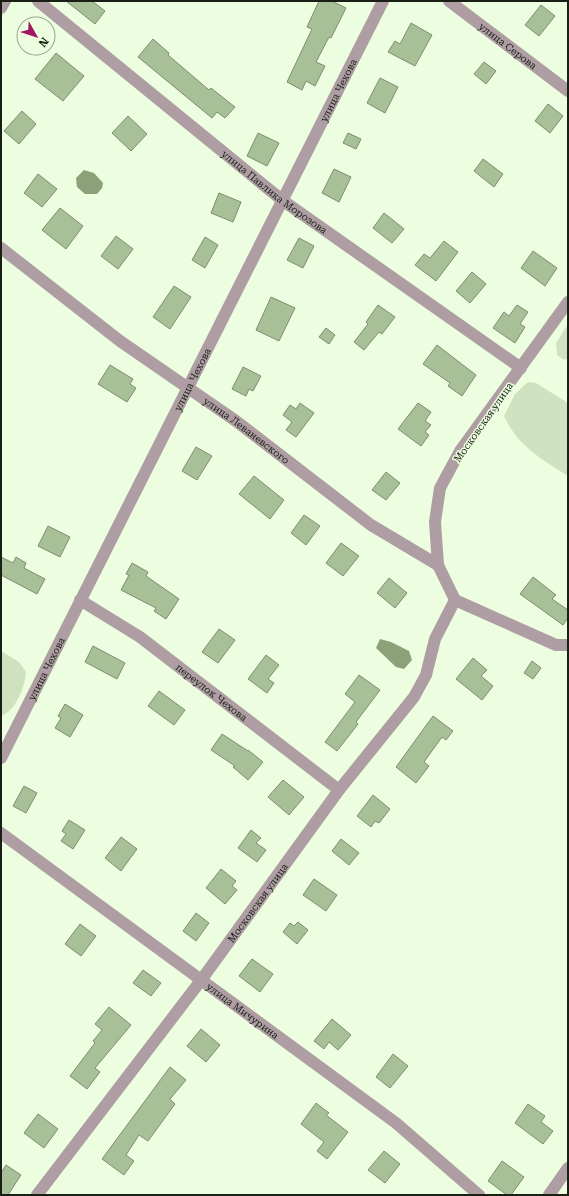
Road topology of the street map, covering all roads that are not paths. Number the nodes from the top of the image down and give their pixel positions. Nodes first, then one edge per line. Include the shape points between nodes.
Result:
1 (5, 1) edge
2 (38, 1) edge
3 (383, 1) edge
4 (449, 1) edge
5 (1, 8) edge
6 (568, 91) edge
7 (282, 200) junction
8 (1, 248) edge
9 (568, 302) edge
10 (521, 368) junction
11 (187, 388) junction
12 (438, 565) junction
13 (80, 600) junction
14 (455, 600) junction
15 (568, 645) edge
16 (1, 758) edge
17 (339, 790) junction
18 (1, 833) edge
19 (202, 979) junction
20 (568, 1168) edge
21 (37, 1195) edge
22 (479, 1195) edge
23 (549, 1195) edge

1 - 5 street
2 - 7 street, улица Павлика Морозова
3 - 7 street, улица Чехова
4 - 6 street, улица Серова
7 - 10 street, улица Павлика Морозова
7 - 11 street, улица Чехова
8 - 11 street, улица Леваневского via 120,341
9 - 10 street, Московская улица
10 - 12 street, Московская улица via 460,451 440,488 434,522
11 - 12 street, улица Леваневского via 236,421 371,525
11 - 13 street, улица Чехова
12 - 14 street, Московская улица
13 - 16 street, улица Чехова
13 - 17 street, переулок Чехова via 140,637
14 - 15 street via 556,645
14 - 17 street, Московская улица via 435,639 426,675 414,697
17 - 19 street, Московская улица
18 - 19 street, улица Мичурина
19 - 21 street, Московская улица
19 - 22 street, улица Мичурина via 396,1123
20 - 23 street

